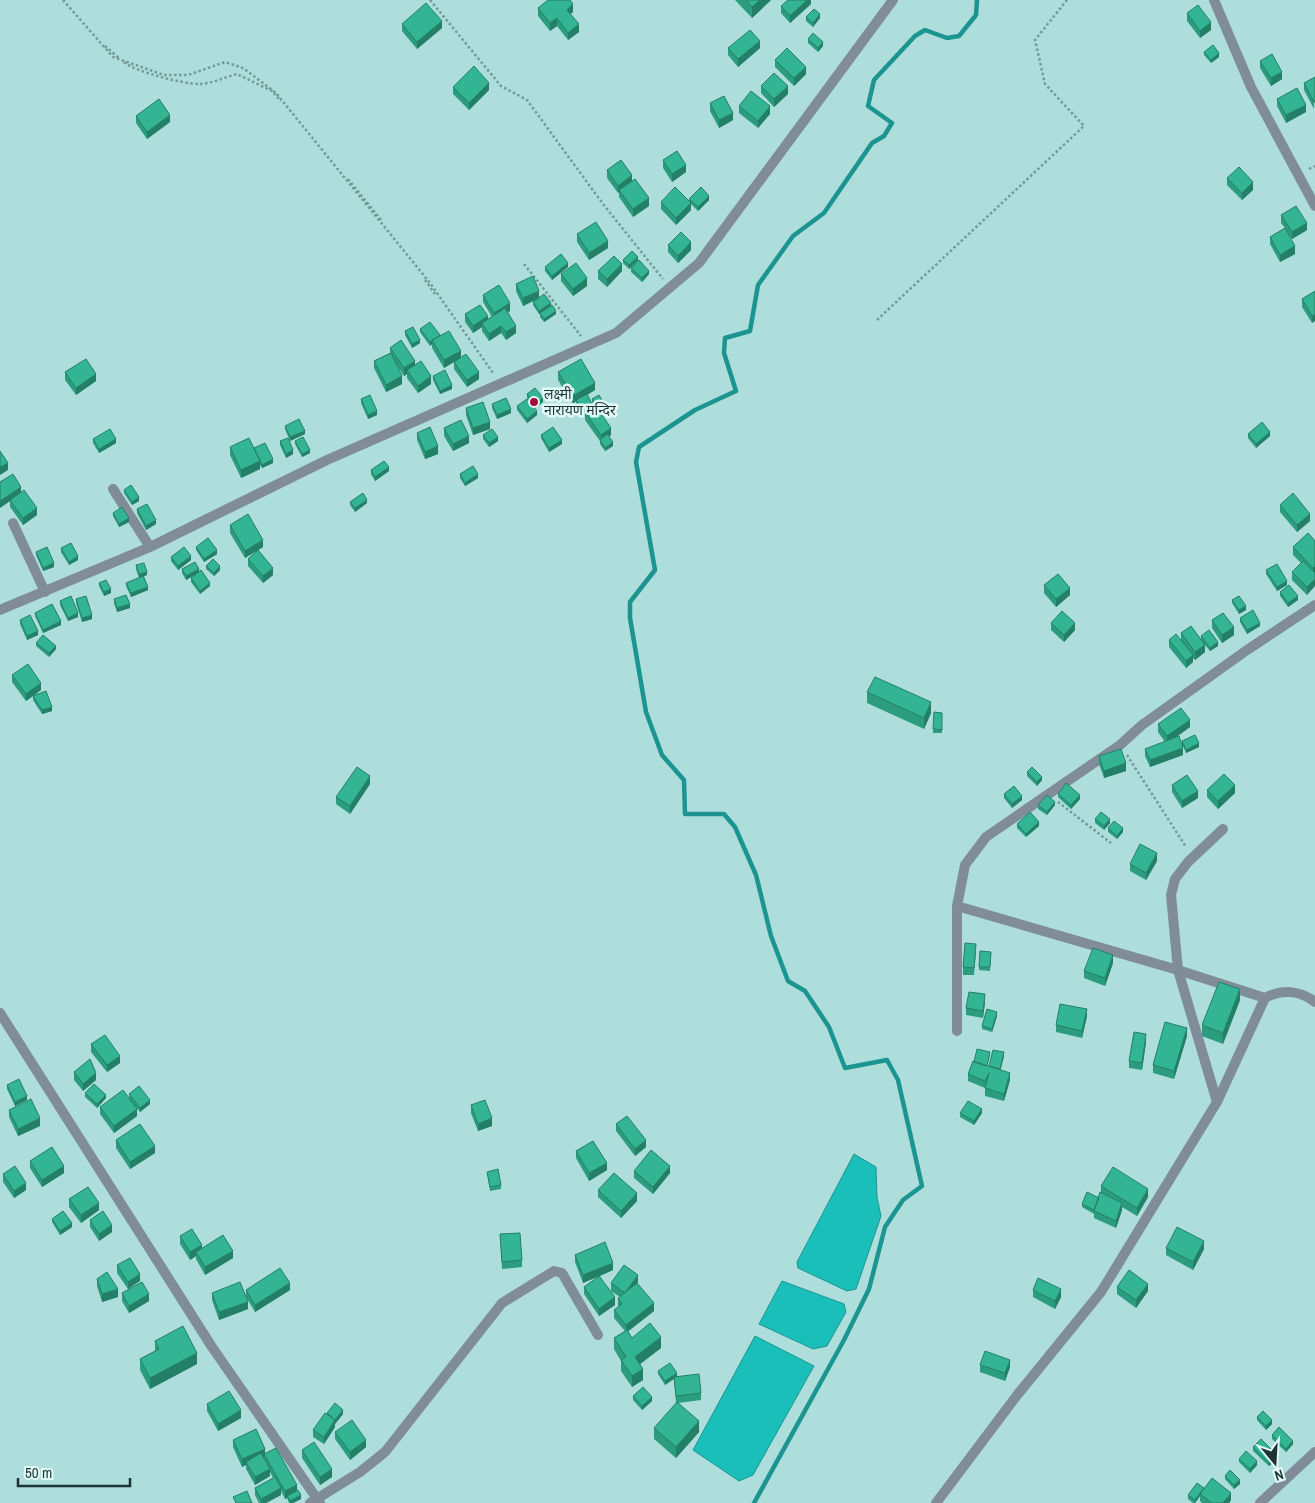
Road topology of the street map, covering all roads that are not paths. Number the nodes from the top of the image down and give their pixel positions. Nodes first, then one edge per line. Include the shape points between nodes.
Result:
1 (894, 0) edge
2 (1214, 0) edge
3 (1315, 206) edge
4 (113, 489) dead end
5 (12, 523) dead end
6 (150, 547) junction
7 (45, 592) junction
8 (1315, 605) edge
9 (0, 610) edge
10 (1223, 829) dead end
11 (957, 906) junction
12 (1178, 970) junction
13 (1265, 998) junction
14 (1315, 1002) edge
15 (0, 1013) edge
16 (957, 1031) dead end
17 (1217, 1102) junction
18 (598, 1335) dead end
19 (1315, 1452) edge
20 (316, 1502) edge
21 (936, 1503) edge
22 (1260, 1503) edge

1 - 6 street via 699,264 616,334 328,460
2 - 3 street via 1251,87
4 - 6 street
5 - 7 street
6 - 7 street
7 - 9 street
8 - 11 street via 986,837 965,865
10 - 12 street via 1175,879 1170,895
11 - 12 street
11 - 16 street
12 - 13 street
12 - 17 street
13 - 14 street via 1271,994 1297,992
13 - 17 street
15 - 20 street via 212,1347
17 - 21 street via 1101,1292 1018,1394
18 - 20 street via 562,1273 554,1271 502,1303 385,1452
19 - 22 street

